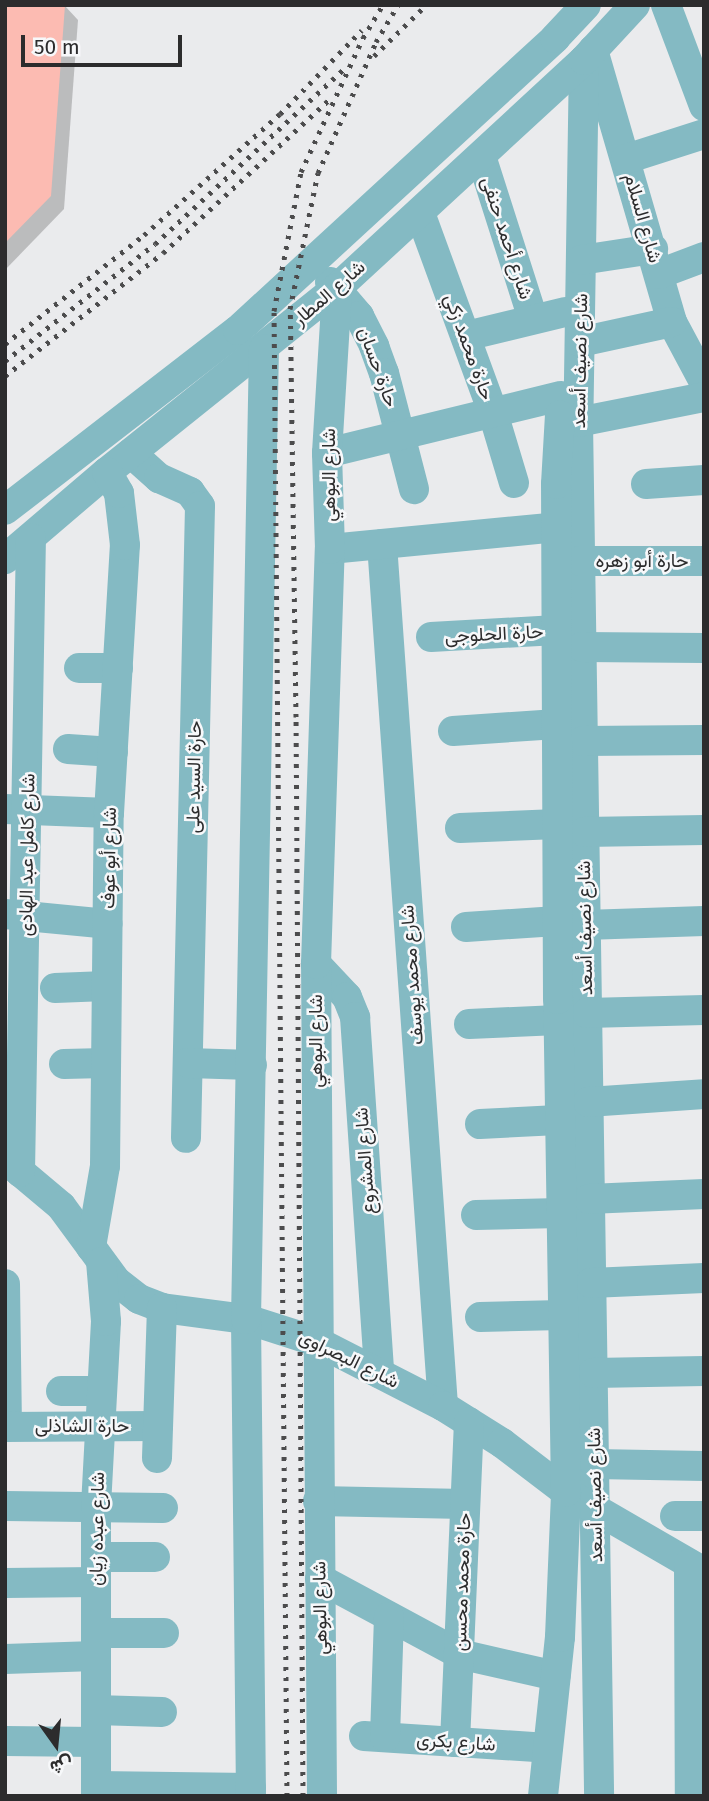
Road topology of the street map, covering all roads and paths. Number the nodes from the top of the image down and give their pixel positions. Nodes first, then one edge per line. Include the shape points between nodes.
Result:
1 (586, 5) edge
2 (595, 5) edge
3 (635, 5) edge
4 (666, 5) edge
5 (615, 27) junction
6 (580, 63) junction
7 (704, 106) edge
8 (704, 135) edge
9 (481, 156) junction
10 (626, 159) junction
11 (420, 214) junction
12 (704, 257) edge
13 (581, 260) junction
14 (656, 261) junction
15 (310, 263) junction
16 (337, 288) junction
17 (565, 312) junction
18 (533, 319) junction
19 (672, 322) junction
20 (466, 336) junction
21 (580, 342) junction
22 (264, 349) junction
23 (704, 382) edge
24 (561, 396) junction
25 (704, 397) edge
26 (493, 413) junction
27 (578, 422) junction
28 (401, 435) junction
29 (131, 453) junction
30 (327, 453) junction
31 (107, 472) junction
32 (704, 480) edge
33 (514, 483) dead end
34 (646, 484) dead end
35 (414, 489) dead end
36 (5, 510) edge
37 (557, 527) junction
38 (32, 538) junction
39 (382, 544) junction
40 (330, 549) junction
41 (5, 559) edge
42 (580, 561) junction
43 (704, 561) edge
44 (557, 630) junction
45 (431, 637) dead end
46 (582, 647) junction
47 (704, 648) edge
48 (79, 668) dead end
49 (118, 668) junction
50 (557, 724) junction
51 (453, 731) dead end
52 (704, 740) edge
53 (583, 741) junction
54 (68, 749) dead end
55 (113, 752) junction
56 (16, 810) edge
57 (110, 813) junction
58 (460, 828) dead end
59 (570, 828) junction
60 (704, 830) edge
61 (16, 915) edge
62 (704, 921) edge
63 (571, 923) junction
64 (107, 924) junction
65 (466, 927) dead end
66 (316, 964) junction
67 (106, 986) junction
68 (55, 988) dead end
69 (704, 1010) edge
70 (586, 1013) junction
71 (558, 1020) junction
72 (469, 1024) dead end
73 (105, 1063) junction
74 (188, 1063) junction
75 (64, 1064) dead end
76 (252, 1065) junction
77 (704, 1094) edge
78 (588, 1102) junction
79 (558, 1120) junction
80 (480, 1124) dead end
81 (186, 1138) dead end
82 (13, 1166) edge
83 (704, 1194) edge
84 (589, 1199) junction
85 (560, 1213) junction
86 (476, 1215) dead end
87 (96, 1255) junction
88 (704, 1278) edge
89 (591, 1283) junction
90 (5, 1284) edge
91 (162, 1308) junction
92 (562, 1315) junction
93 (480, 1317) dead end
94 (246, 1319) junction
95 (318, 1342) junction
96 (6, 1352) edge
97 (704, 1371) edge
98 (379, 1373) junction
99 (593, 1373) junction
100 (61, 1391) dead end
101 (102, 1391) junction
102 (443, 1406) junction
103 (469, 1422) junction
104 (100, 1426) junction
105 (158, 1426) junction
106 (6, 1427) edge
107 (157, 1458) dead end
108 (595, 1464) junction
109 (704, 1466) edge
110 (566, 1492) junction
111 (318, 1500) junction
112 (465, 1504) junction
113 (5, 1506) edge
114 (96, 1506) junction
115 (163, 1508) dead end
116 (596, 1510) junction
117 (155, 1557) dead end
118 (697, 1568) edge
119 (96, 1570) junction
120 (320, 1579) junction
121 (5, 1583) edge
122 (389, 1617) junction
123 (164, 1633) dead end
124 (95, 1644) junction
125 (459, 1654) junction
126 (5, 1659) edge
127 (556, 1676) junction
128 (96, 1710) junction
129 (162, 1712) dead end
130 (5, 1741) edge
131 (96, 1742) junction
132 (456, 1742) junction
133 (548, 1748) junction
134 (96, 1791) edge
135 (251, 1792) edge
136 (322, 1796) edge
137 (543, 1796) edge
138 (599, 1796) edge
139 (690, 1796) edge

1 - 15 street, شارع المطار
2 - 5 street
3 - 5 street, شارع المطار
4 - 7 street
5 - 6 street, شارع المطار
6 - 9 street, شارع المطار
6 - 10 street, شارع السلام
6 - 13 street, شارع نصيف أسعد
6 - 17 street, شارع نصيف أسعد via 570,130
8 - 10 street
9 - 11 street, شارع المطار
9 - 18 street, شارع أحمد حنفى
10 - 14 street, شارع السلام
11 - 16 street, شارع المطار
11 - 20 street, حارة محمد زكي
12 - 14 street
13 - 14 street
13 - 21 street, شارع نصيف أسعد
14 - 19 street, شارع السلام
15 - 16 street, حارة حسان
15 - 36 street, شارع المطار via 238,330
16 - 22 street, شارع المطار
16 - 28 street, حارة حسان via 374,346
16 - 30 street, شارع البوهي
17 - 18 street
17 - 24 street, شارع نصيف أسعد
18 - 20 street
19 - 21 street
19 - 23 street, شارع السلام
20 - 26 street, حارة محمد زكي
21 - 27 street, شارع نصيف أسعد
22 - 29 street, شارع المطار
22 - 76 street
24 - 26 street
24 - 37 street, شارع نصيف أسعد
25 - 27 street
26 - 28 street
26 - 33 street, حارة محمد زكي
27 - 42 street, شارع نصيف أسعد
28 - 30 street
28 - 35 street, حارة حسان
29 - 31 street, شارع المطار
29 - 74 street, حارة السيد على via 159,478 190,492 200,506
30 - 40 street, شارع البوهي
31 - 38 street, شارع المطار
31 - 49 street, شارع أبو عوف via 119,493 124,517
32 - 34 street
37 - 39 street
37 - 44 street, شارع نصيف أسعد
38 - 41 street, شارع المطار
38 - 56 street, شارع كامل عبد الهادى
39 - 40 street
39 - 102 street, شارع محمد يوسف
40 - 66 street, شارع البوهي
42 - 43 street, حارة أبو زهره
42 - 46 street, شارع نصيف أسعد
44 - 45 street, حارة الحلوجى
44 - 50 street, شارع نصيف أسعد
46 - 47 street
46 - 53 street, شارع نصيف أسعد
48 - 49 street
49 - 55 street, شارع أبو عوف
50 - 51 street
50 - 59 street, شارع نصيف أسعد
52 - 53 street
53 - 59 street, شارع نصيف أسعد
54 - 55 street
55 - 57 street, شارع أبو عوف
56 - 57 street
56 - 61 street, شارع كامل عبد الهادى
57 - 64 street, شارع أبو عوف
58 - 59 street
59 - 60 street
59 - 63 street, شارع نصيف أسعد
61 - 64 street
61 - 82 street, شارع كامل عبد الهادى
62 - 63 street
63 - 65 street
63 - 70 street, شارع نصيف أسعد
63 - 71 street, شارع نصيف أسعد
64 - 67 street, شارع أبو عوف
66 - 95 street, شارع البوهي
66 - 98 street, شارع المشروع via 347,998 355,1017
67 - 68 street
67 - 73 street, شارع أبو عوف
69 - 70 street
70 - 78 street, شارع نصيف أسعد
71 - 72 street
71 - 79 street, شارع نصيف أسعد
73 - 75 street
73 - 87 street, شارع أبو عوف via 105,1166
74 - 76 street
74 - 81 street, حارة السيد على
76 - 94 street
77 - 78 street
78 - 84 street, شارع نصيف أسعد
79 - 80 street
79 - 85 street, شارع نصيف أسعد
82 - 87 street, شارع البصراوى via 61,1206
83 - 84 street
84 - 89 street, شارع نصيف أسعد
85 - 86 street
85 - 92 street, شارع نصيف أسعد
87 - 91 street, شارع البصراوى via 116,1281 139,1299
87 - 101 street, شارع عبده زيان via 106,1321
88 - 89 street
89 - 99 street, شارع نصيف أسعد
90 - 96 street
91 - 94 street, شارع البصراوى
91 - 105 street
92 - 93 street
92 - 110 street, شارع نصيف أسعد
94 - 95 street, شارع البصراوى
94 - 135 street
95 - 98 street, شارع البصراوى
95 - 111 street, شارع البوهي
96 - 106 street
97 - 99 street
98 - 102 street, شارع البصراوى
99 - 108 street, شارع نصيف أسعد
100 - 101 street
101 - 104 street, شارع عبده زيان
102 - 103 street, شارع البصراوى
103 - 110 street, شارع البصراوى
103 - 112 street, حارة محمد محسن
104 - 105 street, حارة الشاذلى
104 - 106 street, حارة الشاذلى
104 - 114 street, شارع عبده زيان
105 - 107 street
108 - 109 street
108 - 116 street, شارع نصيف أسعد
110 - 116 street, شارع البصراوى
110 - 127 street, شارع نصيف أسعد
111 - 112 street
111 - 120 street, شارع البوهي
112 - 125 street, حارة محمد محسن
113 - 114 street
114 - 115 street
114 - 119 street, شارع عبده زيان
116 - 118 street, شارع البصراوى
116 - 138 street, شارع نصيف أسعد
117 - 119 street
118 - 139 street
119 - 121 street
119 - 124 street, شارع عبده زيان
120 - 122 street
120 - 136 street, شارع البوهي
122 - 125 street
122 - 132 street, شارع بكرى via 374,1736
123 - 124 street
124 - 126 street
124 - 128 street, شارع عبده زيان
125 - 127 street
125 - 132 street, حارة محمد محسن
127 - 133 street, شارع نصيف أسعد
128 - 129 street
128 - 131 street, شارع عبده زيان
130 - 131 street
131 - 134 street, شارع عبده زيان
132 - 133 street, شارع بكرى
133 - 137 street, شارع نصيف أسعد
134 - 135 street

